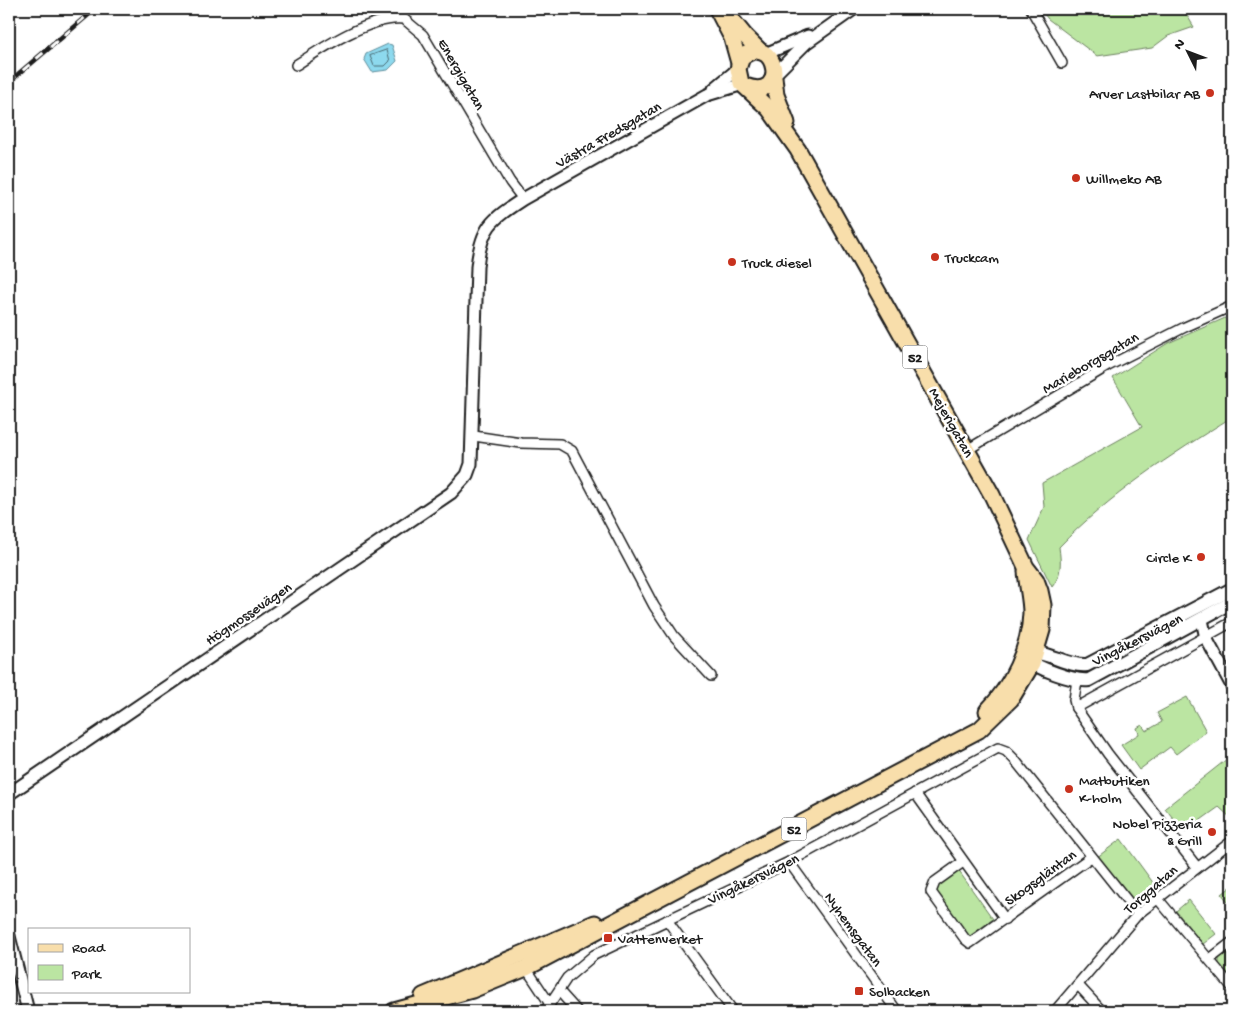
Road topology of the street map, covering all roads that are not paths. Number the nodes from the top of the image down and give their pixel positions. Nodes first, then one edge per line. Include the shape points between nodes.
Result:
1 (717, 9) edge
2 (723, 9) edge
3 (854, 9) edge
4 (1031, 9) edge
5 (826, 27) junction
6 (763, 53) junction
7 (1062, 63) dead end
8 (296, 65) dead end
9 (738, 66) junction
10 (774, 76) junction
11 (744, 85) junction
12 (707, 95) junction
13 (798, 150) junction
14 (523, 199) junction
15 (1232, 306) edge
16 (474, 436) junction
17 (967, 450) junction
18 (1232, 589) edge
19 (1232, 602) edge
20 (1198, 607) junction
21 (1202, 620) junction
22 (1232, 622) edge
23 (1206, 638) junction
24 (1031, 657) junction
25 (1080, 666) junction
26 (711, 676) dead end
27 (1077, 680) junction
28 (1232, 686) edge
29 (1076, 708) junction
30 (915, 793) junction
31 (9, 794) edge
32 (1232, 841) edge
33 (1091, 857) junction
34 (789, 862) junction
35 (963, 862) junction
36 (1198, 867) junction
37 (671, 893) junction
38 (1158, 899) junction
39 (1138, 914) junction
40 (1005, 919) junction
41 (667, 920) junction
42 (9, 936) edge
43 (1232, 942) edge
44 (520, 954) junction
45 (1210, 959) junction
46 (526, 968) junction
47 (1078, 984) junction
48 (1232, 986) edge
49 (558, 991) junction
50 (547, 1008) edge
51 (891, 1009) edge
52 (28, 1011) edge
53 (388, 1011) edge
54 (394, 1011) edge
55 (576, 1011) edge
56 (733, 1011) edge
57 (1055, 1011) edge
58 (1102, 1011) edge

1 - 9 main road, 52 via 732,38
2 - 6 main road, 52 via 744,36
3 - 5 street
4 - 7 street
5 - 6 street
5 - 10 street
6 - 9 main road via 744,55
6 - 10 main road, 52 via 774,64
8 - 14 street, Energigatan via 369,24 382,19 404,18 423,35
9 - 11 main road, 52
9 - 12 street, Västra Fredsgatan
10 - 11 main road via 765,88 756,90
10 - 13 main road, Mejerigatan / 52 via 779,102
11 - 12 street, Västra Fredsgatan
11 - 13 main road, Mejerigatan / 52 via 769,109
12 - 14 street, Västra Fredsgatan
13 - 17 main road, Mejerigatan / 52
14 - 16 street, Högmossevägen via 495,217 481,238 477,267
15 - 17 street, Marieborgsgatan via 1116,362
16 - 26 street via 522,443 560,444 572,451 654,606 674,636
16 - 31 street, Högmossevägen via 467,476 452,494
17 - 24 main road, Mejerigatan / 52 via 997,503 1026,567
18 - 20 main road, Vingåkersvägen
19 - 21 main road, Vingåkersvägen
20 - 21 main road
20 - 25 main road, Vingåkersvägen via 1105,658
21 - 23 street, Vingåkersvägen
21 - 27 main road, Vingåkersvägen via 1095,678
22 - 23 street, Vingåkersvägen
23 - 28 street
23 - 29 street, Vingåkersvägen
24 - 25 main road, Vingåkersvägen
24 - 27 main road, Vingåkersvägen
24 - 37 main road, Vingåkersvägen / 52 via 1001,696 962,737 891,778
25 - 27 main road
27 - 29 street
29 - 36 street via 1108,754
30 - 33 street, Vingåkersvägen via 998,748 1006,751
30 - 34 street, Vingåkersvägen
30 - 35 street, Skogsgläntan
32 - 36 street, Torggatan
33 - 39 street
33 - 40 street, Skogsgläntan
34 - 41 street, Vingåkersvägen
34 - 51 street, Nyhemsgatan
35 - 40 street, Skogsgläntan
35 - 40 street, Skogsgläntan via 932,887 933,896 948,917 970,943
36 - 38 street, Torggatan
37 - 44 main road, Vingåkersvägen / 52
37 - 46 main road, Vingåkersvägen / 52
38 - 39 street, Torggatan
38 - 45 street
39 - 47 street, Torggatan
41 - 49 street, Vingåkersvägen via 594,955 567,978
41 - 56 street
42 - 52 street
43 - 45 street
44 - 46 main road
44 - 53 main road, Vingåkersvägen / 52
45 - 48 street
46 - 50 street
46 - 54 main road, Vingåkersvägen / 52 via 472,990
47 - 57 street, Torggatan
47 - 58 street
49 - 50 street, Vingåkersvägen
49 - 55 street

